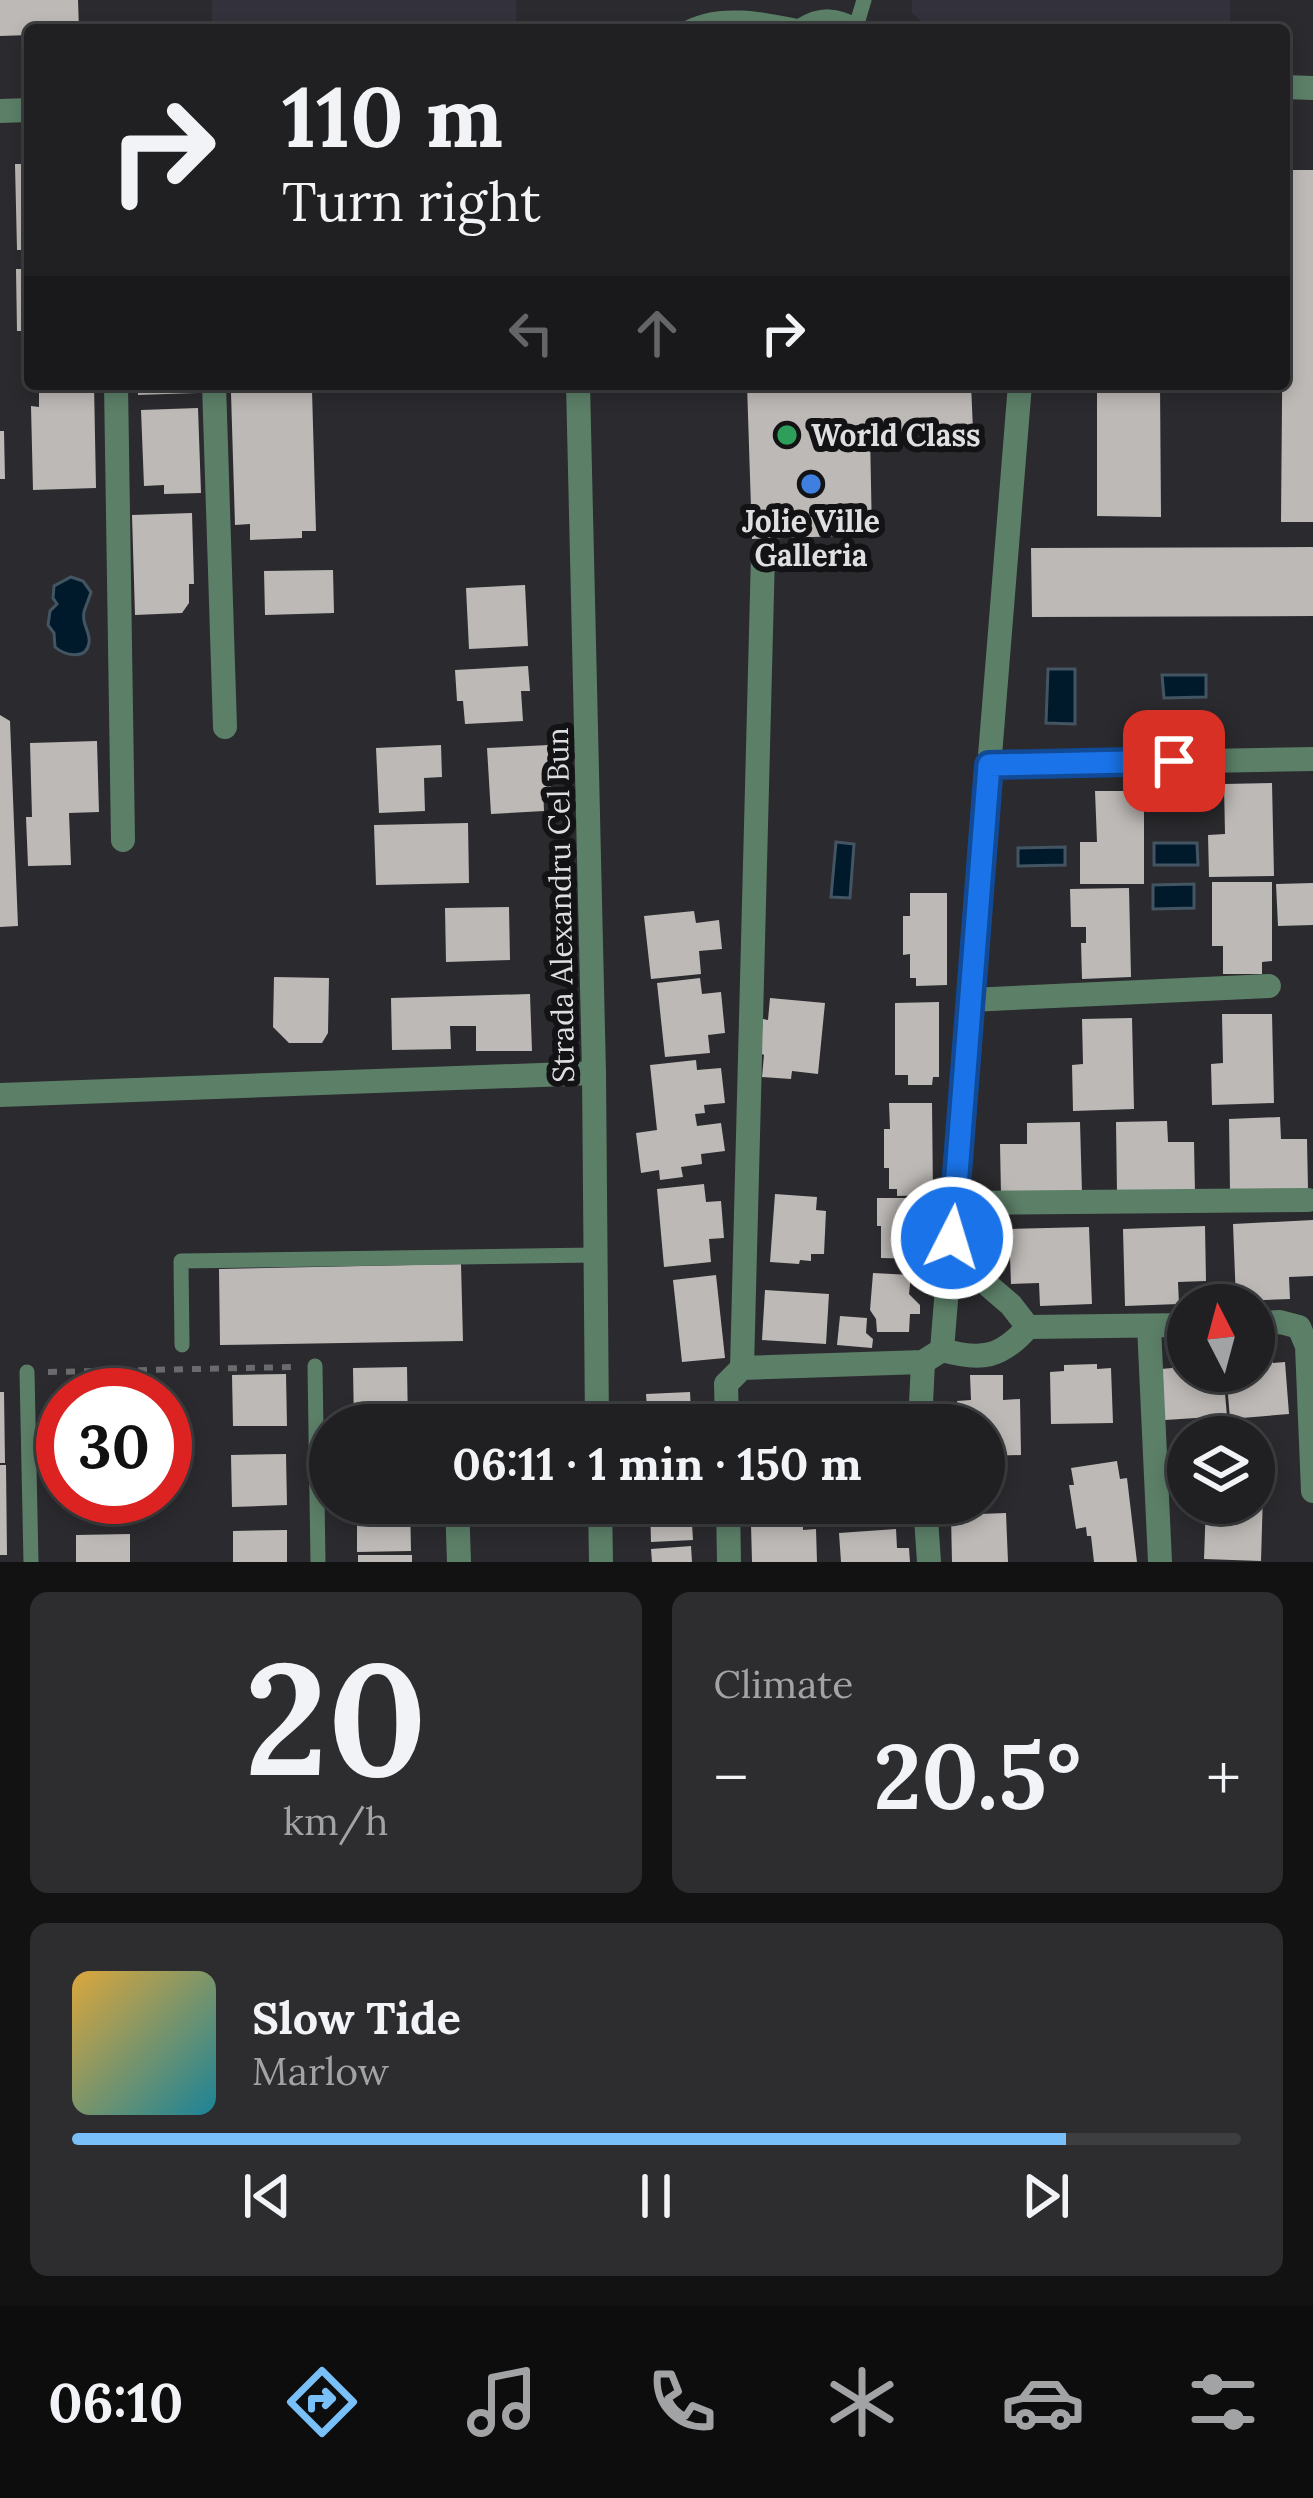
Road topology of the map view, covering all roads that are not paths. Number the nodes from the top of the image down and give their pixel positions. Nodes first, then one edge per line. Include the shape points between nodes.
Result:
1 (812, 21) edge
2 (697, 24) edge
3 (844, 24) edge
4 (116, 390) edge
5 (214, 390) edge
6 (578, 390) edge
7 (1020, 390) edge
8 (763, 554) dead end
9 (225, 727) dead end
10 (1313, 759) edge
11 (989, 765) junction
12 (123, 840) dead end
13 (1269, 986) dead end
14 (970, 1000) junction
15 (594, 1073) junction
16 (0, 1095) edge
17 (1308, 1200) dead end
18 (954, 1203) junction
19 (952, 1238) junction
20 (596, 1255) junction
21 (1275, 1322) edge
22 (1149, 1326) junction
23 (1167, 1326) edge
24 (1028, 1327) junction
25 (182, 1345) dead end
26 (933, 1356) junction
27 (315, 1366) road end
28 (742, 1368) junction
29 (26, 1372) road end
30 (597, 1404) edge
31 (726, 1404) edge
32 (924, 1404) edge
33 (1313, 1491) edge
34 (458, 1524) edge
35 (601, 1524) edge
36 (729, 1524) edge
37 (927, 1524) edge
38 (31, 1562) edge
39 (318, 1562) edge
40 (459, 1562) edge
41 (602, 1562) edge
42 (730, 1562) edge
43 (929, 1562) edge
44 (1160, 1562) edge

1 - 2 lane
1 - 3 street
4 - 12 street
5 - 9 street
6 - 15 street, Strada Alexandru Cel Bun
7 - 11 street
8 - 28 street
10 - 11 street
11 - 14 street
13 - 14 street
14 - 18 street
15 - 16 street
15 - 20 street, Strada Alexandru Cel Bun
17 - 18 street
18 - 19 street
19 - 24 street
19 - 26 street
20 - 25 lane via 181,1261
20 - 30 street, Strada Alexandru Cel Bun
21 - 33 street via 1299,1327 1307,1346
22 - 23 street
22 - 24 street
22 - 44 street
24 - 26 street via 1012,1346 984,1357
26 - 28 street
26 - 32 street
27 - 39 lane
28 - 31 street via 726,1384
29 - 38 lane
34 - 40 street
35 - 41 street
36 - 42 street
37 - 43 street

